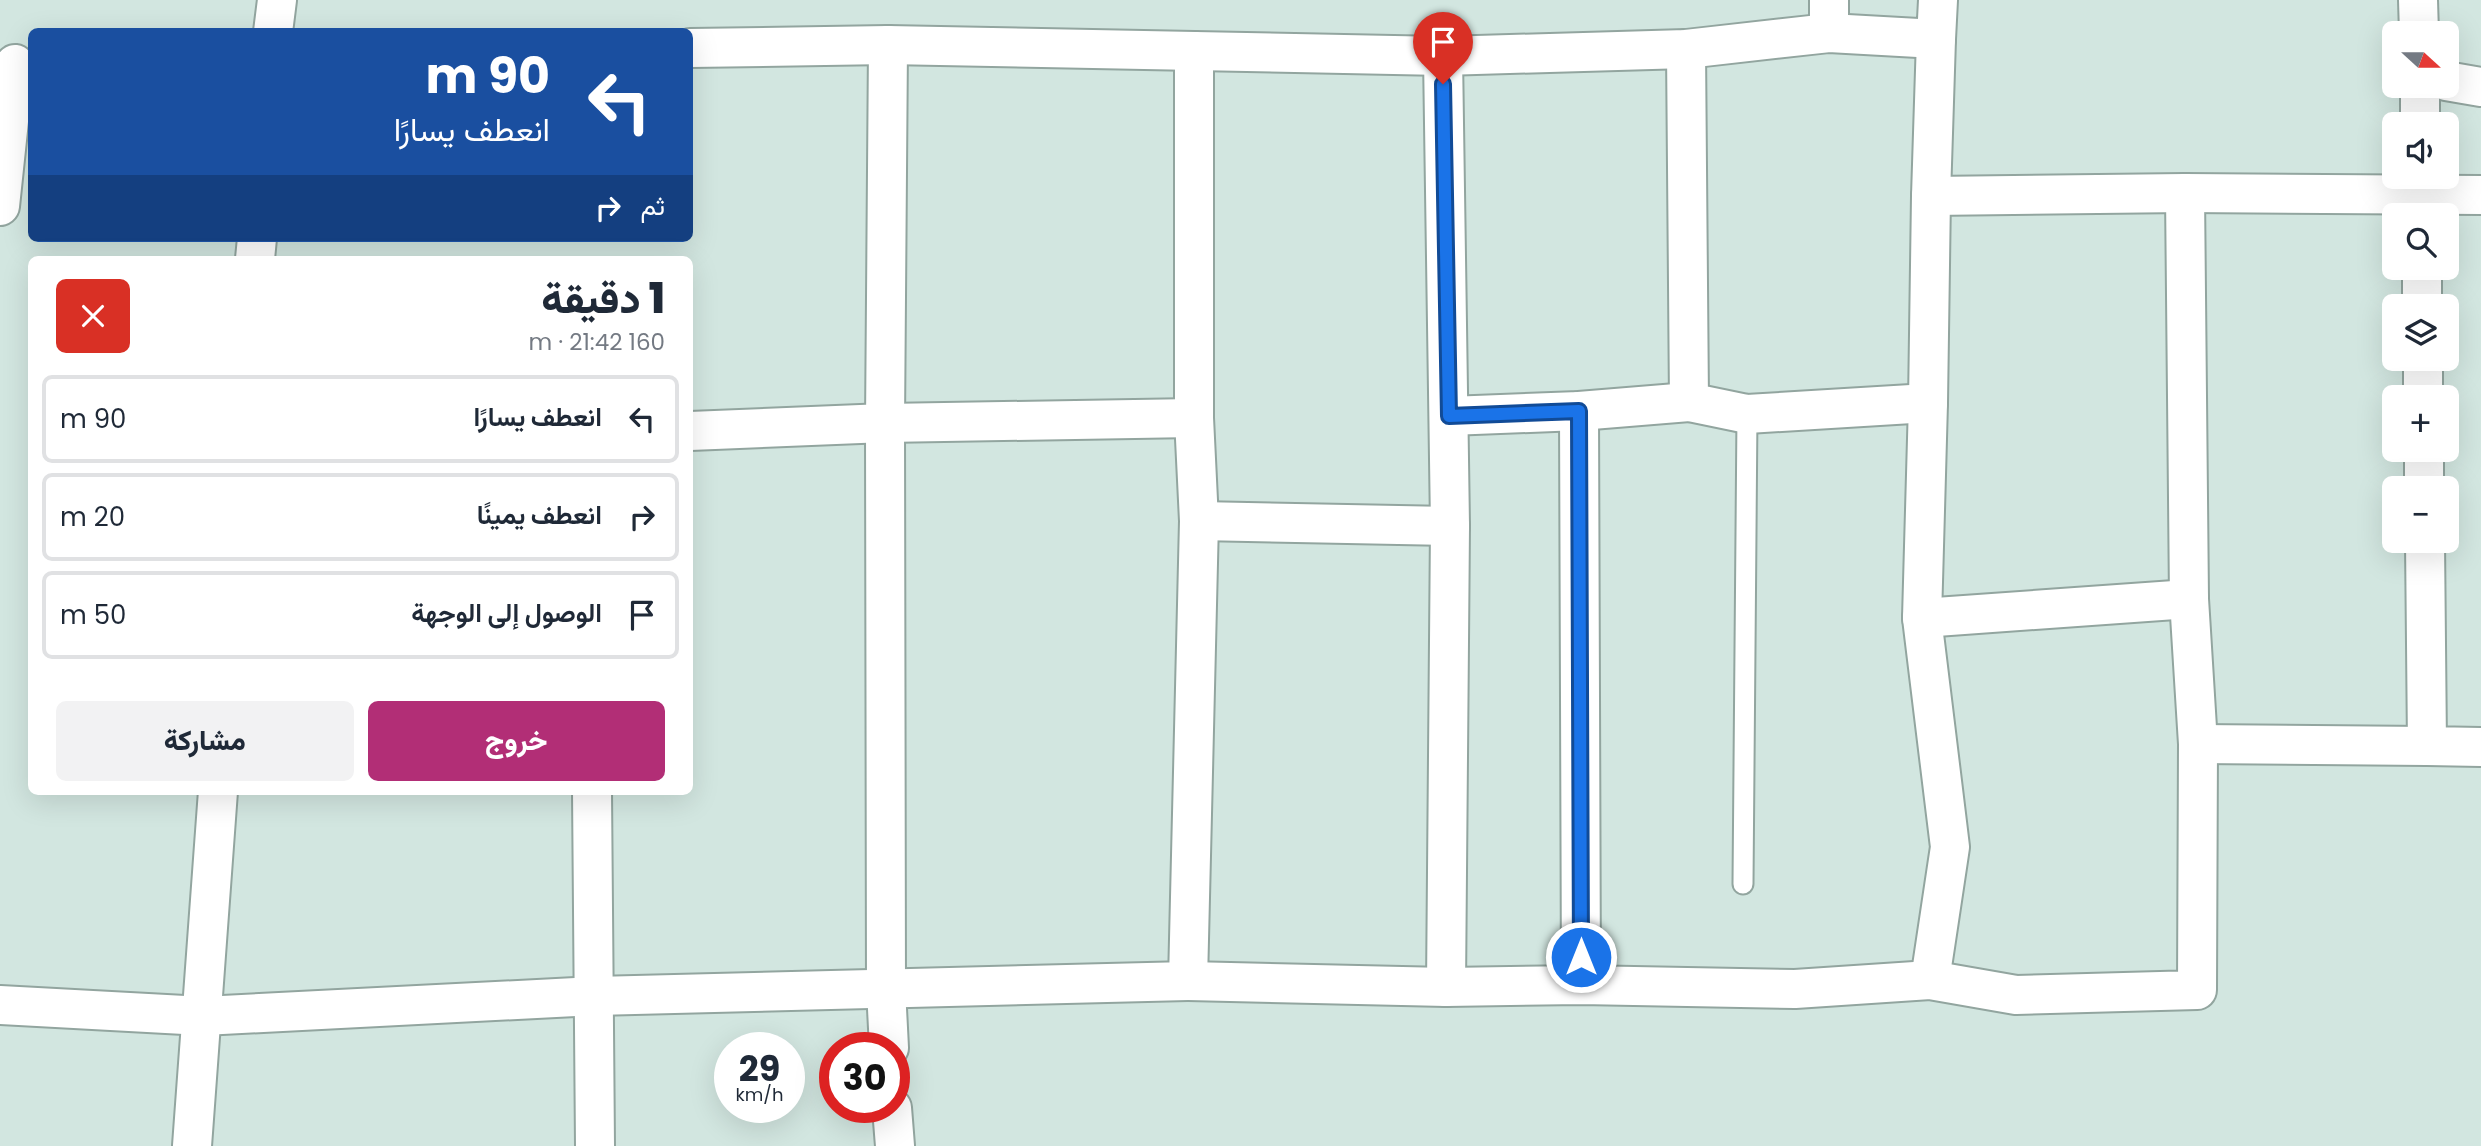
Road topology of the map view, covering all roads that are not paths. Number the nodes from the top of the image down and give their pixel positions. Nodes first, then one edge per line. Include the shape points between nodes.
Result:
1 (277, 0) edge
2 (1938, 0) edge
3 (2418, 0) edge
4 (1829, 16) edge
5 (2419, 21) edge
6 (274, 28) edge
7 (1937, 38) junction
8 (888, 45) junction
9 (693, 48) edge
10 (1686, 49) junction
11 (1194, 51) junction
12 (1443, 57) junction
13 (15, 64) edge
14 (2459, 84) edge
15 (2481, 87) edge
16 (2185, 193) junction
17 (2421, 195) edge
18 (2481, 195) edge
19 (1931, 196) junction
20 (0, 206) edge
21 (1689, 402) junction
22 (1928, 404) junction
23 (1579, 411) junction
24 (1747, 414) junction
25 (1449, 416) junction
26 (1194, 418) junction
27 (885, 423) junction
28 (693, 430) edge
29 (1199, 521) junction
30 (1450, 526) junction
31 (2425, 553) edge
32 (2189, 598) junction
33 (1922, 618) junction
34 (2198, 744) junction
35 (2427, 746) junction
36 (2481, 747) edge
37 (218, 795) edge
38 (592, 795) edge
39 (1743, 884) dead end
40 (1930, 980) junction
41 (1188, 981) junction
42 (1581, 985) junction
43 (1446, 987) junction
44 (886, 989) junction
45 (595, 996) junction
46 (0, 1004) edge
47 (203, 1016) junction
48 (888, 1032) edge
49 (893, 1123) edge
50 (192, 1146) edge
51 (595, 1146) edge
52 (895, 1146) edge

1 - 6 street
2 - 7 street
3 - 5 street
4 - 7 street
4 - 10 street
7 - 19 street
8 - 9 street
8 - 11 street
8 - 27 street
10 - 12 street
10 - 21 street
11 - 12 street
11 - 26 street
12 - 25 street
13 - 20 street
14 - 15 street
16 - 17 street
16 - 19 street
16 - 32 street
17 - 18 street
19 - 22 street
21 - 23 street
21 - 24 street
22 - 24 street
22 - 33 street
23 - 25 street
23 - 42 street
24 - 39 lane
25 - 30 street
26 - 27 street
26 - 29 street
27 - 28 street
27 - 44 street
29 - 30 street
29 - 41 street
30 - 43 street
31 - 35 street
32 - 33 street
32 - 34 street
33 - 40 street via 1950,847
34 - 35 street
34 - 40 street via 2197,990 2016,995
35 - 36 street
37 - 47 street
38 - 45 street
40 - 42 street via 1796,989
41 - 43 street
41 - 44 street
42 - 43 street
44 - 45 street
44 - 48 street
45 - 47 street
45 - 51 street
46 - 47 street
47 - 50 street
49 - 52 street

